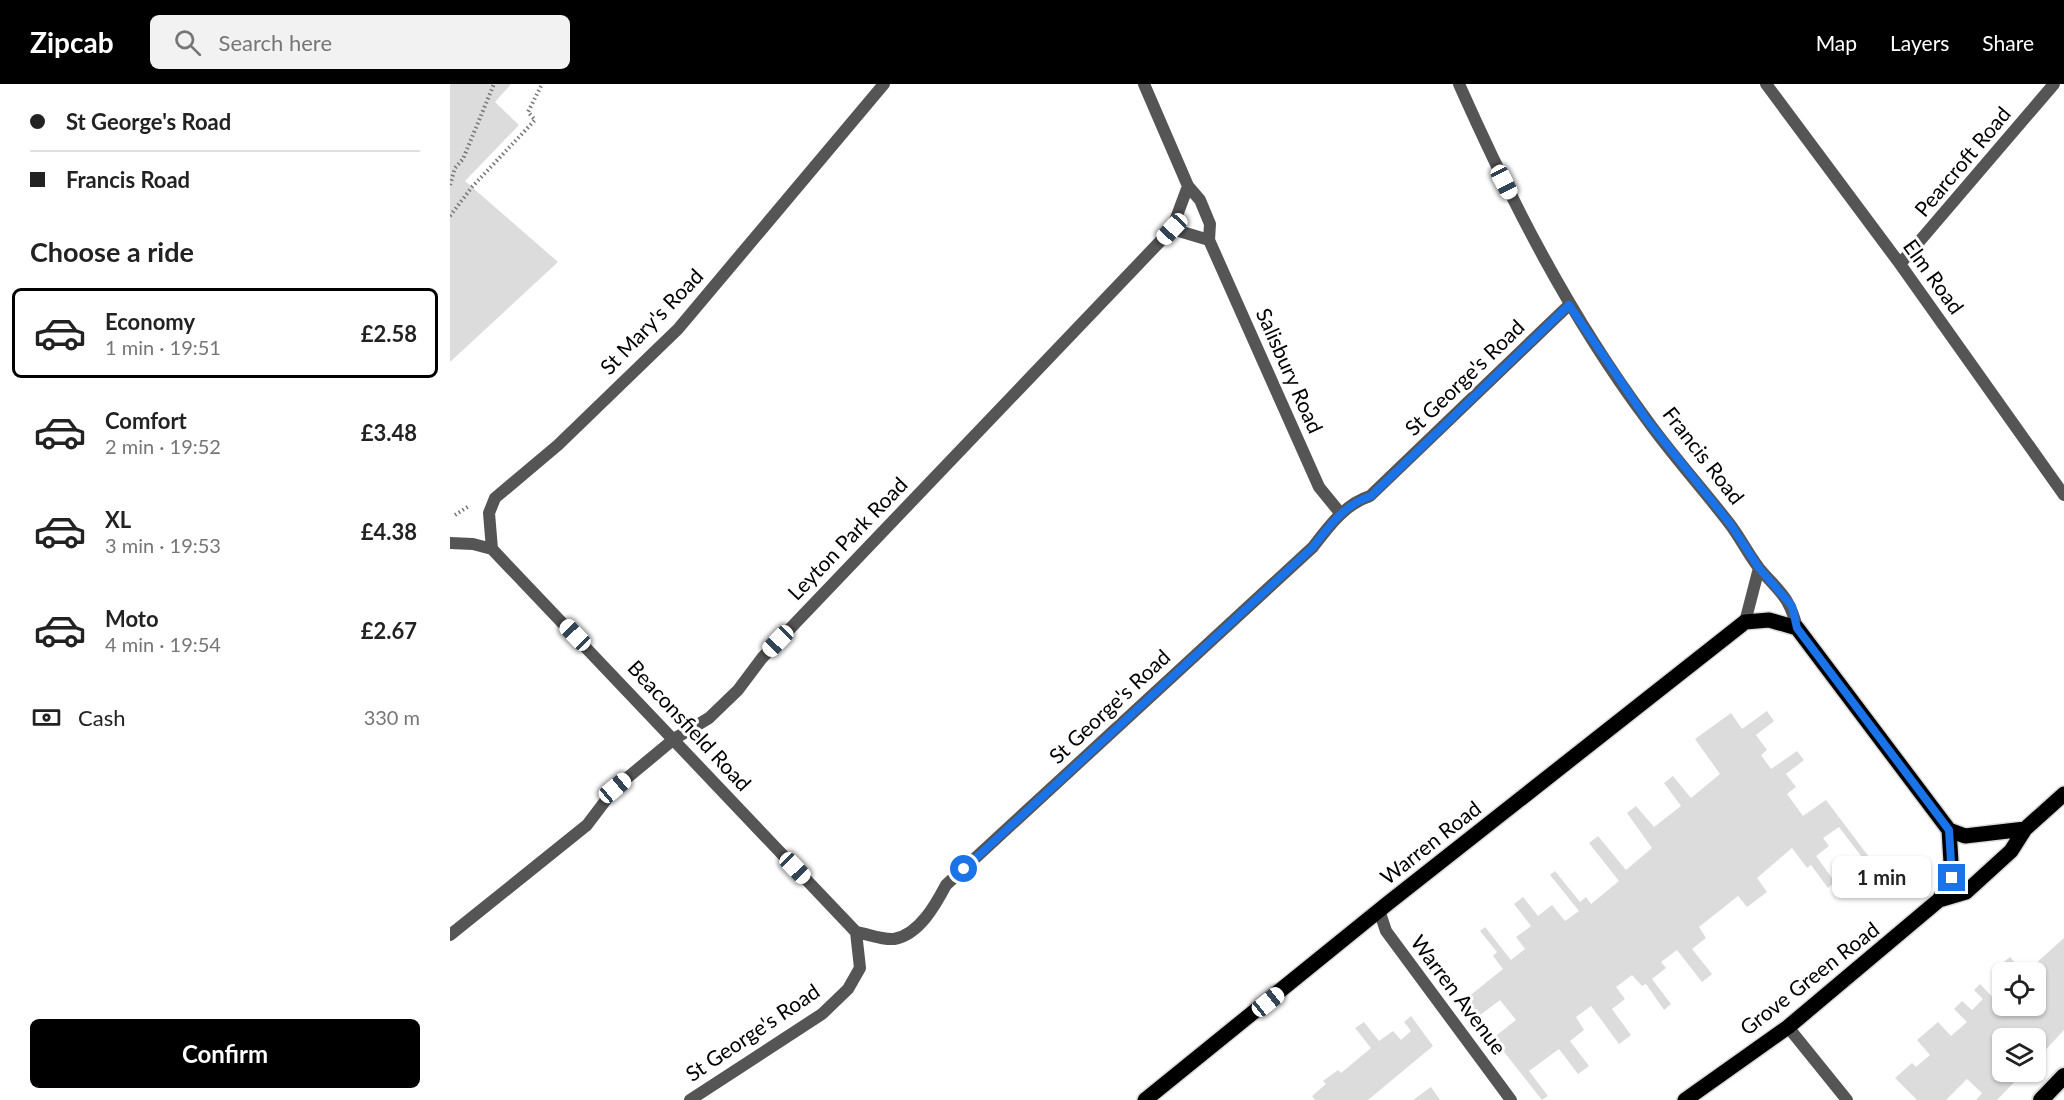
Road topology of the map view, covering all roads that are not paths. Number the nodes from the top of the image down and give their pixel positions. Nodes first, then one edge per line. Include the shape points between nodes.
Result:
1 (884, 84) edge
2 (1144, 84) edge
3 (1459, 84) edge
4 (1766, 84) edge
5 (2054, 84) edge
6 (1188, 186) junction
7 (1172, 229) junction
8 (1209, 240) junction
9 (1900, 264) junction
10 (1569, 305) junction
11 (2060, 484) edge
12 (2064, 495) edge
13 (1341, 514) junction
14 (450, 543) edge
15 (492, 549) junction
16 (1759, 568) junction
17 (1745, 622) junction
18 (1797, 628) junction
19 (674, 739) junction
20 (2064, 794) edge
21 (2025, 829) junction
22 (1949, 830) junction
23 (1939, 900) junction
24 (1379, 910) junction
25 (856, 932) junction
26 (450, 935) edge
27 (1788, 1027) junction
28 (2064, 1076) edge
29 (690, 1100) edge
30 (1145, 1100) edge
31 (1512, 1100) edge
32 (1685, 1100) edge
33 (1847, 1100) edge
34 (2041, 1100) edge

1 - 15 street, St Mary's Road via 678,329 558,445 495,498 489,513
2 - 6 street, Salisbury Road
3 - 10 street, Francis Road via 1539,253
4 - 9 street, Elm Road
5 - 9 street, Pearcroft Road
6 - 7 street, Leyton Park Road
6 - 8 street, Salisbury Road via 1200,200 1210,224
7 - 8 street
7 - 19 street, Leyton Park Road via 762,658 738,690 709,718
8 - 13 street, Salisbury Road via 1319,487
9 - 11 street, Elm Road
10 - 13 street, St George's Road via 1371,496 1356,501
10 - 16 street, Francis Road via 1647,420 1731,525
11 - 12 street, Elm Road
13 - 25 street, St George's Road via 1313,547 946,885 934,908 915,927 895,939
14 - 15 street
15 - 19 street, Beaconsfield Road
16 - 17 street
16 - 18 street, Francis Road via 1792,606
17 - 18 main road via 1769,620
17 - 24 main road, Warren Road
18 - 22 main road, Francis Road
19 - 25 street, Beaconsfield Road
19 - 26 street, Leyton Park Road via 615,788 586,825
20 - 21 main road, Grove Green Road
21 - 22 main road via 1965,836
21 - 23 main road, Grove Green Road via 2011,851 1966,892
22 - 23 main road via 1952,878
23 - 27 main road, Grove Green Road
24 - 30 main road, Warren Road
24 - 31 street, Warren Avenue via 1386,931
25 - 29 street, St George's Road via 860,968 848,988 822,1014
27 - 32 main road, Grove Green Road
27 - 33 street
28 - 34 highway

